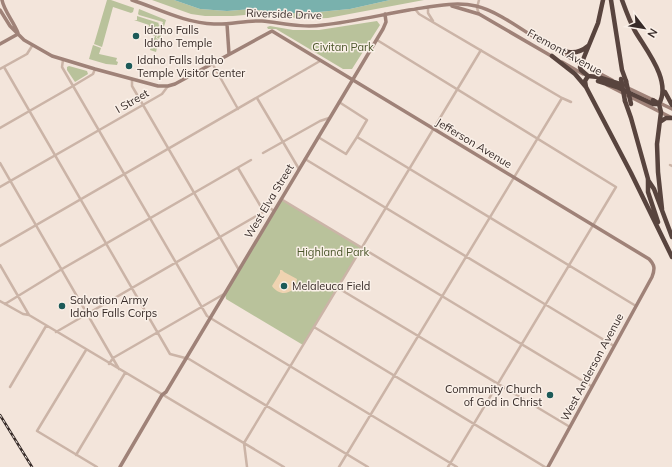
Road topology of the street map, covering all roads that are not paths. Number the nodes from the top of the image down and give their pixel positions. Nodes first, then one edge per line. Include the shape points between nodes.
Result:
1 (2, 0) edge
2 (132, 0) edge
3 (479, 0) edge
4 (603, 0) edge
5 (611, 0) edge
6 (622, 0) edge
7 (450, 5) junction
8 (428, 6) junction
9 (477, 6) junction
10 (415, 9) junction
11 (0, 10) edge
12 (385, 14) junction
13 (390, 14) joint
14 (479, 14) junction
15 (433, 21) junction
16 (226, 24) junction
17 (272, 32) joint
18 (18, 34) junction
19 (376, 40) junction
20 (543, 42) junction
21 (0, 44) edge
22 (589, 45) junction
23 (32, 46) junction
24 (481, 50) junction
25 (229, 54) junction
26 (552, 56) junction
27 (63, 60) junction
28 (320, 61) junction
29 (212, 63) junction
30 (580, 64) junction
31 (4, 67) junction
32 (95, 69) junction
33 (0, 70) edge
34 (622, 70) junction
35 (588, 76) junction
36 (132, 79) junction
37 (352, 79) junction
38 (598, 81) junction
39 (625, 83) junction
40 (73, 86) junction
41 (168, 86) junction
42 (586, 87) junction
43 (457, 90) junction
44 (664, 90) junction
45 (257, 98) junction
46 (562, 98) junction
47 (653, 100) joint
48 (338, 102) junction
49 (571, 102) dead end
50 (660, 103) junction
51 (143, 105) junction
52 (672, 105) edge
53 (238, 109) junction
54 (672, 109) edge
55 (29, 112) junction
56 (661, 112) junction
57 (329, 118) junction
58 (631, 118) junction
59 (672, 118) edge
60 (659, 124) junction
61 (0, 128) edge
62 (434, 129) junction
63 (99, 130) junction
64 (318, 136) junction
65 (357, 137) junction
66 (537, 138) junction
67 (282, 142) junction
68 (168, 149) junction
69 (263, 153) dead end
70 (54, 156) junction
71 (305, 159) junction
72 (251, 160) dead end
73 (0, 163) edge
74 (238, 168) junction
75 (299, 169) junction
76 (410, 169) junction
77 (124, 174) junction
78 (514, 177) junction
79 (648, 179) junction
80 (10, 181) junction
81 (0, 187) edge
82 (194, 193) junction
83 (282, 199) junction
84 (80, 200) junction
85 (386, 208) junction
86 (662, 209) junction
87 (274, 211) junction
88 (264, 212) junction
89 (490, 217) junction
90 (150, 219) junction
91 (36, 225) junction
92 (594, 226) junction
93 (663, 237) junction
94 (672, 237) edge
95 (220, 238) junction
96 (106, 244) junction
97 (0, 246) edge
98 (362, 248) junction
99 (466, 256) junction
100 (672, 258) edge
101 (176, 263) junction
102 (0, 265) edge
103 (570, 265) junction
104 (62, 270) junction
105 (239, 270) junction
106 (652, 277) joint
107 (131, 288) junction
108 (338, 288) junction
109 (225, 293) junction
110 (18, 295) junction
111 (442, 296) junction
112 (0, 301) edge
113 (5, 304) junction
114 (546, 305) junction
115 (636, 306) junction
116 (201, 307) junction
117 (87, 314) junction
118 (29, 315) junction
119 (210, 318) junction
120 (46, 326) junction
121 (314, 327) junction
122 (56, 332) junction
123 (157, 332) junction
124 (418, 336) junction
125 (522, 344) junction
126 (614, 346) junction
127 (86, 350) junction
128 (112, 358) junction
129 (186, 358) junction
130 (109, 364) junction
131 (291, 366) junction
132 (119, 370) junction
133 (125, 373) junction
134 (394, 375) junction
135 (498, 384) junction
136 (591, 386) junction
137 (10, 387) dead end
138 (162, 395) junction
139 (267, 406) junction
140 (370, 415) junction
141 (474, 423) junction
142 (570, 427) junction
143 (244, 443) junction
144 (347, 454) junction
145 (76, 455) junction
146 (450, 463) junction
147 (97, 467) edge
148 (120, 467) edge
149 (247, 467) edge
150 (284, 467) edge
151 (339, 467) edge
152 (368, 467) edge
153 (448, 467) edge
154 (457, 467) edge
155 (547, 467) edge

1 - 18 street
2 - 16 street, Riverside Drive via 189,20
3 - 9 street
4 - 22 highway via 598,23
5 - 34 highway
6 - 44 highway via 635,32 662,75
7 - 8 street, Fremont Avenue
7 - 9 street, Fremont Avenue
7 - 14 street, Fremont Avenue
8 - 10 street, Fremont Avenue
8 - 15 street via 428,13
9 - 14 street
9 - 20 street, Fremont Avenue
10 - 13 street, Fremont Avenue
10 - 15 street
11 - 18 street
12 - 13 street, Riverside Drive
12 - 16 street, Riverside Drive via 320,26 252,21
12 - 19 street, West Elva Street via 386,22
14 - 26 street, Fremont Avenue
15 - 24 street
16 - 25 street
17 - 25 street, I Street
17 - 28 street, Jefferson Avenue
18 - 21 street
18 - 23 street
19 - 37 street, West Elva Street
19 - 43 street
20 - 22 highway via 572,53
20 - 30 street, Fremont Avenue
22 - 30 highway
23 - 27 street
23 - 31 street via 27,54
24 - 43 street
24 - 46 street
25 - 29 street, I Street
26 - 35 street, Fremont Avenue
26 - 42 highway via 575,74
27 - 32 street
27 - 40 street via 62,67
28 - 37 street, Jefferson Avenue
28 - 45 street
29 - 41 street, I Street
29 - 53 street
30 - 35 highway via 581,70
30 - 39 street, Fremont Avenue
31 - 33 street
31 - 55 street
32 - 36 street
32 - 40 street via 93,74
34 - 39 highway
34 - 58 highway, bridge via 625,101
35 - 38 street, Fremont Avenue
35 - 39 highway
35 - 42 highway via 585,81
36 - 41 street
36 - 51 street via 132,86
37 - 48 street, West Elva Street
37 - 62 street, Jefferson Avenue
38 - 50 highway via 653,104
38 - 56 street, Fremont Avenue
39 - 47 street, Fremont Avenue
39 - 58 highway, bridge via 631,104
40 - 55 street
40 - 63 street
41 - 51 street, I Street via 162,94
42 - 93 highway
43 - 62 street
43 - 66 street
44 - 50 highway
44 - 52 highway
45 - 53 street
45 - 67 street
46 - 49 street
46 - 66 street
47 - 50 highway
48 - 57 street, West Elva Street
48 - 65 street via 367,120
50 - 54 street
50 - 56 highway
51 - 63 street, I Street
51 - 68 street
53 - 68 street
55 - 61 street
55 - 70 street
56 - 59 street, Fremont Avenue
56 - 60 highway
57 - 64 street, West Elva Street
57 - 67 street
58 - 79 highway
59 - 60 highway via 666,118
60 - 86 highway via 657,156
62 - 76 street
62 - 78 street, Jefferson Avenue
63 - 70 street, I Street
63 - 77 street
64 - 65 street via 346,154
64 - 71 street, West Elva Street
65 - 76 street
66 - 78 street
66 - 92 street via 616,186
67 - 69 street
67 - 75 street
68 - 77 street
68 - 82 street
70 - 80 street, I Street
70 - 84 street
71 - 75 street, West Elva Street
71 - 85 street
72 - 74 street
73 - 80 street
74 - 82 street
74 - 88 street
75 - 83 street, West Elva Street
76 - 85 street
76 - 89 street
77 - 84 street
77 - 90 street
78 - 89 street
78 - 92 street, Jefferson Avenue
79 - 86 highway
79 - 93 highway via 648,192
80 - 81 street, I Street
80 - 91 street
82 - 90 street
82 - 95 street
83 - 87 street, West Elva Street
83 - 98 street
84 - 91 street
84 - 96 street
85 - 98 street
85 - 99 street
86 - 94 highway
87 - 88 street via 270,208
87 - 105 street, West Elva Street
88 - 95 street
89 - 99 street
89 - 103 street
90 - 96 street
90 - 101 street
91 - 97 street
91 - 104 street
92 - 103 street
92 - 106 street, Jefferson Avenue via 649,259 655,270
93 - 100 highway
95 - 101 street
95 - 105 street
96 - 104 street
96 - 107 street
98 - 108 street
98 - 111 street
99 - 111 street
99 - 114 street
101 - 107 street
101 - 116 street
102 - 110 street
103 - 114 street
103 - 115 street
104 - 110 street
104 - 117 street
105 - 109 street, West Elva Street
106 - 115 street, West Anderson Avenue
107 - 117 street
107 - 123 street
108 - 121 street
108 - 124 street
109 - 116 street
109 - 119 street, West Elva Street
110 - 113 street
110 - 118 street
111 - 124 street
111 - 125 street
112 - 113 street
113 - 118 street
114 - 125 street
114 - 126 street
115 - 126 street, West Anderson Avenue
116 - 119 street
116 - 123 street
117 - 122 street
117 - 128 street
118 - 120 street
119 - 129 street, West Elva Street
119 - 131 street
120 - 122 street
120 - 137 street
121 - 131 street
121 - 134 street
122 - 127 street
123 - 128 street
123 - 129 street via 170,354
124 - 134 street
124 - 135 street
125 - 135 street
125 - 136 street
126 - 136 street, West Anderson Avenue
127 - 130 street
127 - 145 street via 37,431
128 - 130 street
128 - 132 street
129 - 138 street, West Elva Street
129 - 139 street
130 - 132 street
131 - 139 street
131 - 140 street
132 - 133 street
133 - 138 street
133 - 145 street
134 - 140 street
134 - 141 street
135 - 141 street
135 - 142 street
136 - 142 street, West Anderson Avenue
138 - 143 street
138 - 148 street, West Elva Street
139 - 143 street
139 - 144 street
140 - 144 street
140 - 146 street
141 - 146 street
141 - 155 street
142 - 155 street, West Anderson Avenue
143 - 149 street
143 - 150 street
144 - 151 street
144 - 152 street
145 - 147 street
146 - 153 street
146 - 154 street

